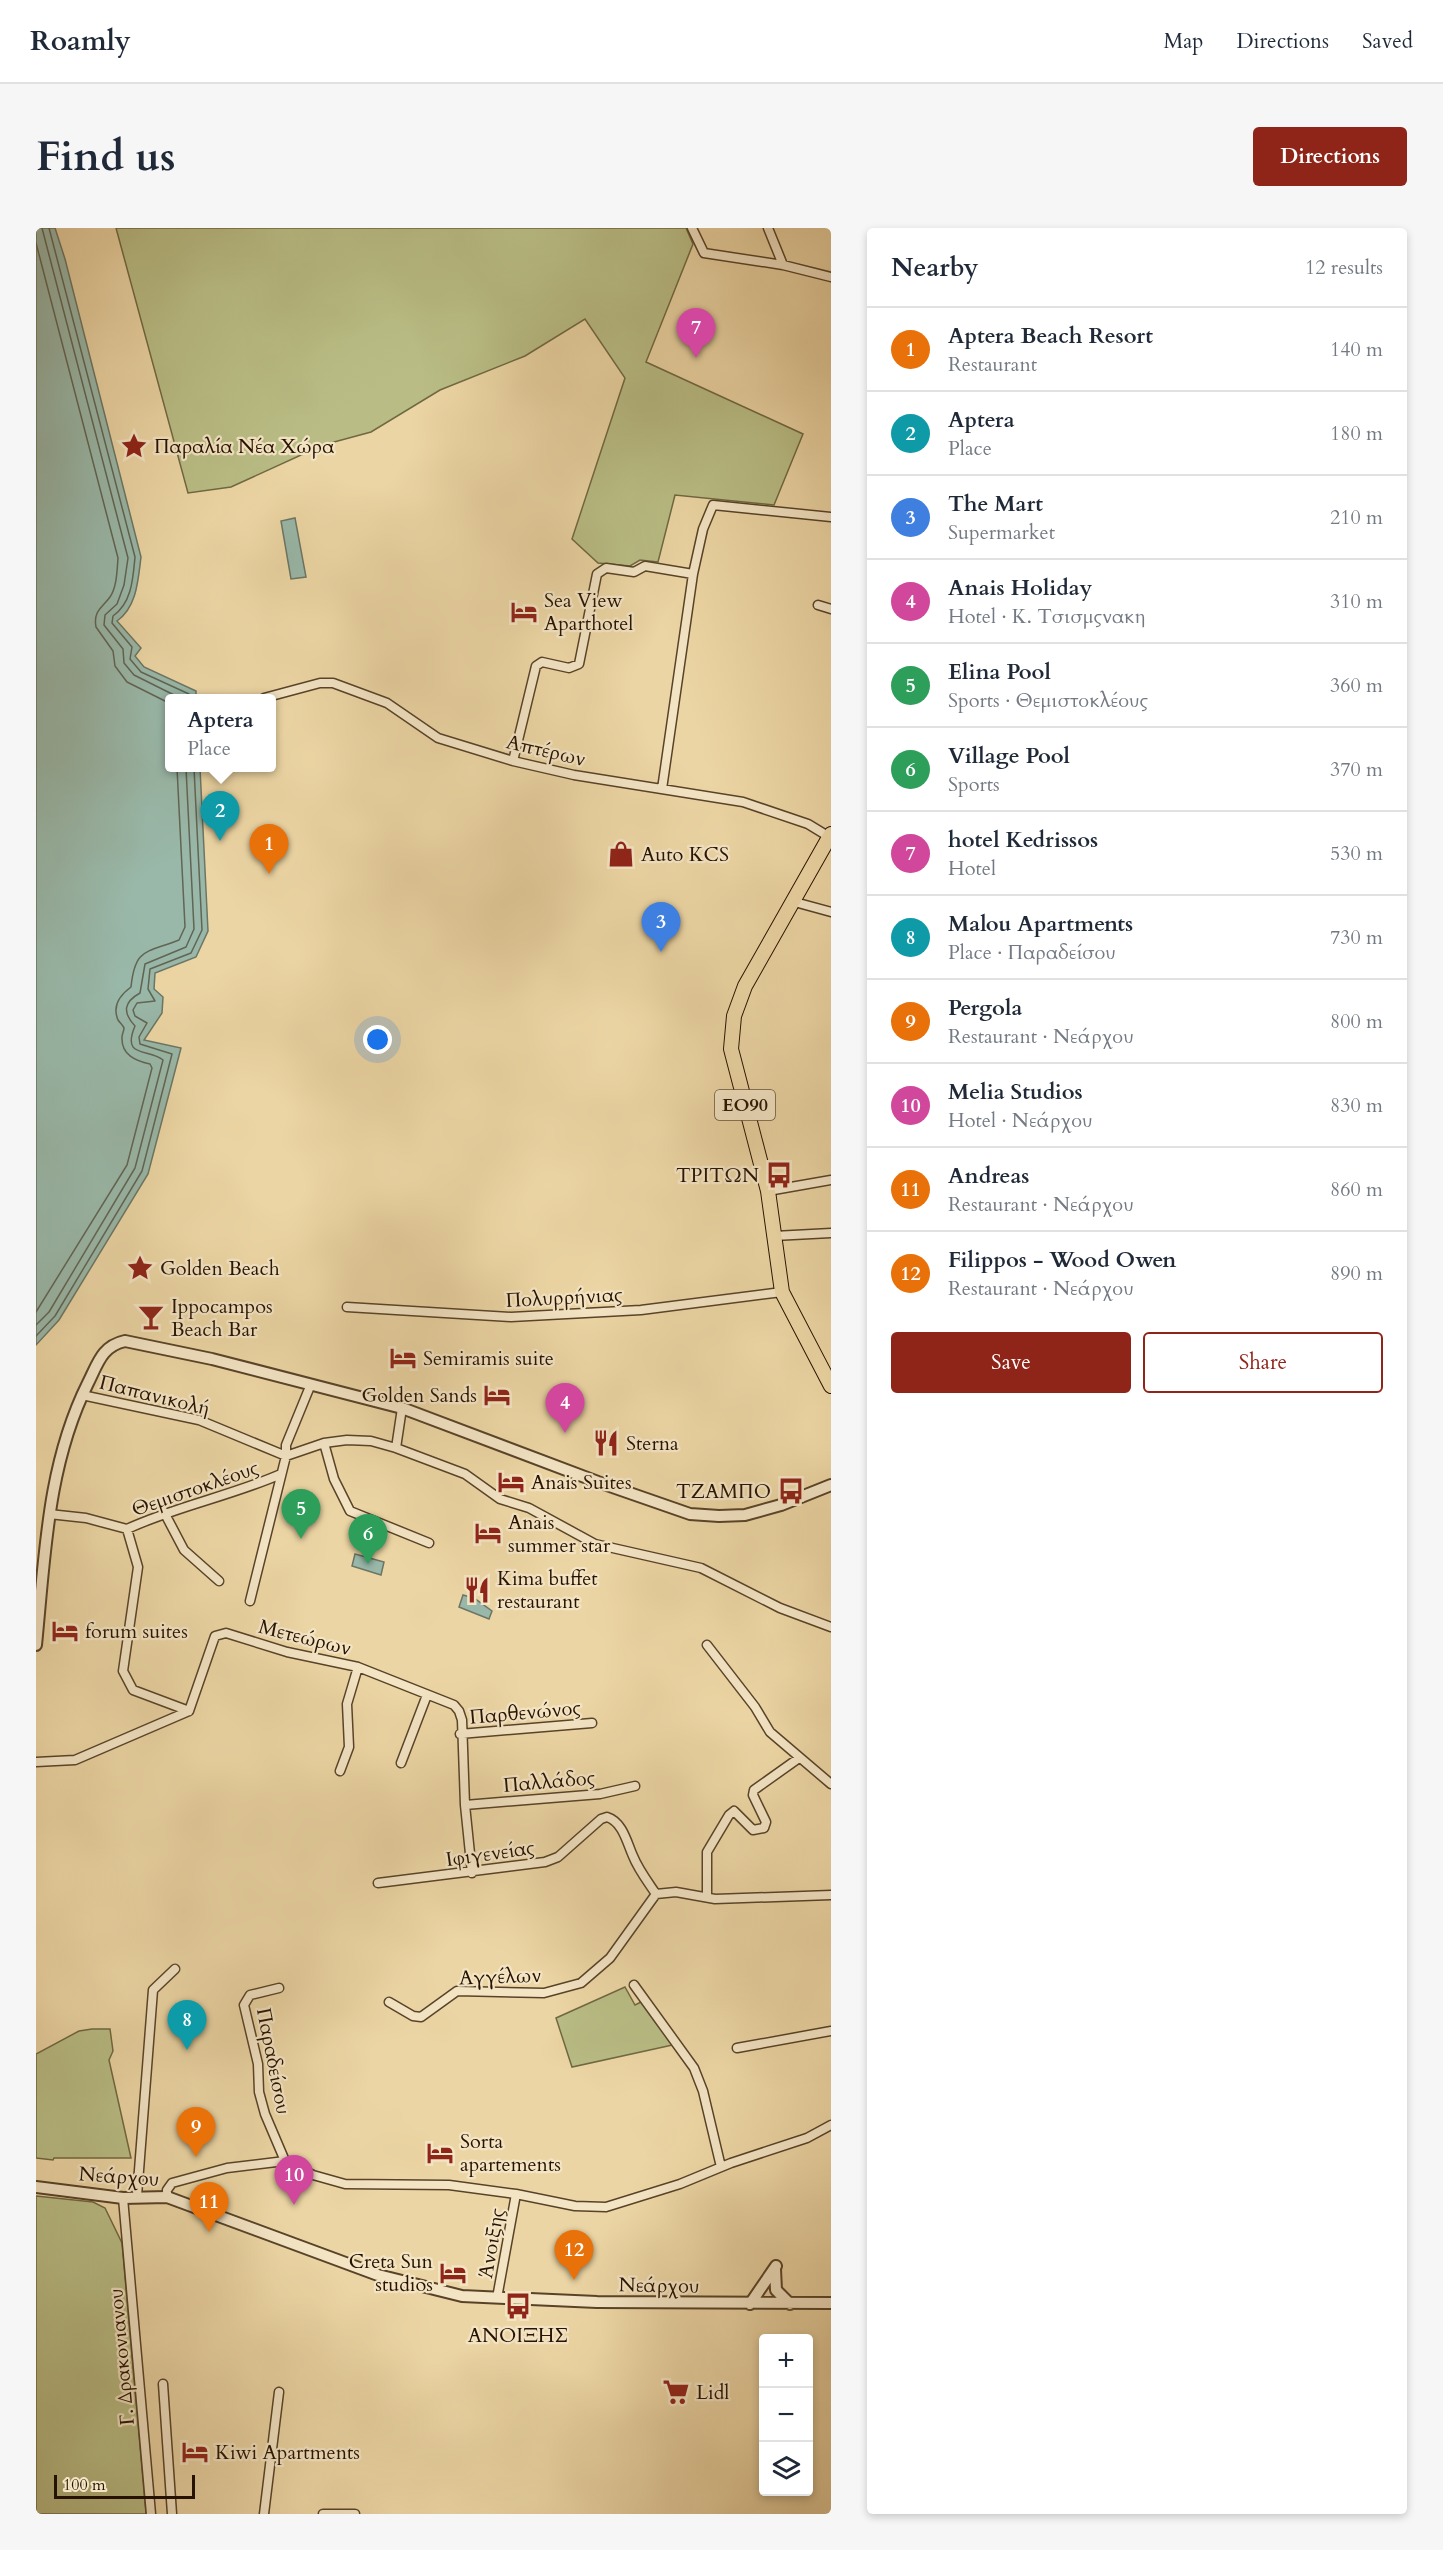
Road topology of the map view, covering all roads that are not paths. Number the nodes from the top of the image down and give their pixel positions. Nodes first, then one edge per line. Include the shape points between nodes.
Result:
1 (692, 228) edge
2 (768, 228) edge
3 (783, 266) junction
4 (831, 277) edge
5 (831, 517) edge
6 (693, 574) junction
7 (818, 605) dead end
8 (831, 609) edge
9 (276, 696) edge
10 (513, 760) junction
11 (662, 789) junction
12 (830, 837) edge
13 (791, 901) junction
14 (831, 912) edge
15 (831, 1180) edge
16 (768, 1191) junction
17 (831, 1233) edge
18 (774, 1236) junction
19 (782, 1292) junction
20 (347, 1307) dead end
21 (311, 1384) junction
22 (831, 1386) edge
23 (82, 1395) junction
24 (402, 1408) junction
25 (324, 1443) junction
26 (396, 1448) junction
27 (286, 1456) junction
28 (281, 1474) junction
29 (831, 1479) edge
30 (831, 1485) edge
31 (815, 1491) junction
32 (164, 1512) junction
33 (49, 1514) junction
34 (127, 1529) junction
35 (429, 1543) dead end
36 (219, 1581) dead end
37 (250, 1601) dead end
38 (831, 1627) edge
39 (36, 1645) edge
40 (707, 1645) dead end
41 (358, 1667) junction
42 (427, 1695) junction
43 (189, 1711) junction
44 (592, 1723) dead end
45 (460, 1734) junction
46 (799, 1758) junction
47 (36, 1762) edge
48 (401, 1763) dead end
49 (340, 1771) dead end
50 (831, 1784) edge
51 (635, 1786) dead end
52 (465, 1805) junction
53 (472, 1873) junction
54 (378, 1883) dead end
55 (656, 1894) junction
56 (831, 1895) edge
57 (707, 1898) junction
58 (175, 1969) dead end
59 (634, 1985) dead end
60 (279, 1988) dead end
61 (389, 2002) dead end
62 (831, 2031) edge
63 (736, 2048) dead end
64 (831, 2125) edge
65 (285, 2161) junction
66 (721, 2167) junction
67 (36, 2187) edge
68 (516, 2194) junction
69 (136, 2196) junction
70 (167, 2197) junction
71 (123, 2198) junction
72 (497, 2298) junction
73 (831, 2303) edge
74 (750, 2304) junction
75 (790, 2304) junction
76 (163, 2384) dead end
77 (279, 2392) dead end
78 (151, 2514) edge
79 (172, 2514) edge
80 (264, 2514) edge
81 (323, 2514) edge
82 (355, 2514) edge

1 - 3 street via 704,253
2 - 3 street
3 - 4 street
5 - 6 street via 713,505
6 - 10 street via 645,566 634,572 606,568 597,574 579,664 569,668 542,662 536,666
6 - 11 street
7 - 8 street
9 - 10 street, Απτέρων via 332,683 387,703 438,738
10 - 11 street, Απτέρων via 574,775
11 - 12 street, Απτέρων via 743,802
12 - 13 main road, ΕΟ90
13 - 14 street
13 - 16 main road, ΕΟ90 via 745,986 731,1035 731,1049
15 - 16 street
16 - 18 main road, ΕΟ90
17 - 18 street
18 - 19 main road, ΕΟ90
19 - 20 street, Πολυρρήνιας via 640,1310 511,1317
19 - 22 main road, ΕΟ90
21 - 23 street via 125,1341 103,1352
21 - 24 street
21 - 27 street via 292,1426
23 - 27 street, Παπανικολή via 200,1420
23 - 33 street via 59,1459
24 - 26 street
24 - 31 street via 690,1514 745,1515
25 - 26 street via 370,1441
25 - 27 street
25 - 35 street via 334,1479 350,1511
26 - 38 street via 465,1474 500,1499 529,1508 595,1544 701,1568 780,1608
27 - 28 street
28 - 32 street, Θεμιστοκλέους via 220,1498
28 - 37 street
29 - 31 street
30 - 31 street
32 - 34 street, Θεμιστοκλέους
32 - 36 street via 184,1550
33 - 34 street, Θεμιστοκλέους via 86,1518
33 - 39 street
34 - 43 street via 138,1567 123,1671 126,1682 133,1690
40 - 46 street via 770,1732
41 - 42 street, Μετεώρων
41 - 43 street, Μετεώρων via 219,1634 215,1636
41 - 49 street via 347,1704 350,1747
42 - 45 street, Μετεώρων via 459,1711
42 - 48 street
43 - 47 street via 75,1760
44 - 45 street, Παρθενώνος
45 - 52 street, Μετεώρων
46 - 50 street
46 - 57 street via 754,1790 766,1822 764,1828 753,1830 738,1813 729,1815 707,1852
51 - 52 street, Παλλάδος via 600,1794
52 - 53 street, Μετεώρων
53 - 54 street, Ιφιγενείας
53 - 55 street, Ιφιγενείας via 558,1857 601,1819 610,1817 627,1837 633,1857
55 - 57 street via 676,1892
55 - 61 street, Αγγέλων via 609,1958 581,1983 544,1993 457,1991 421,2016 413,2016
56 - 57 street
58 - 69 street via 153,1990
59 - 66 street via 694,2068
60 - 65 street, Παραδείσου via 250,1995 244,2005 258,2064 262,2103
62 - 63 street
64 - 66 street via 807,2138
65 - 68 street via 313,2175 345,2184 448,2185
65 - 70 street via 227,2168 172,2183
66 - 68 street via 606,2207 575,2206
67 - 71 street, Νεάρχου
68 - 72 street, Άνοιξης
69 - 70 street, Νεάρχου
69 - 71 street, Νεάρχου
70 - 72 street, Νεάρχου via 378,2275 462,2296
71 - 78 street, Γ. Δρακονιανου
72 - 74 street, Νεάρχου
73 - 75 street, Νεάρχου
74 - 75 street, Νεάρχου
74 - 75 street via 776,2266 775,2286
76 - 79 street
77 - 80 street
81 - 82 street

